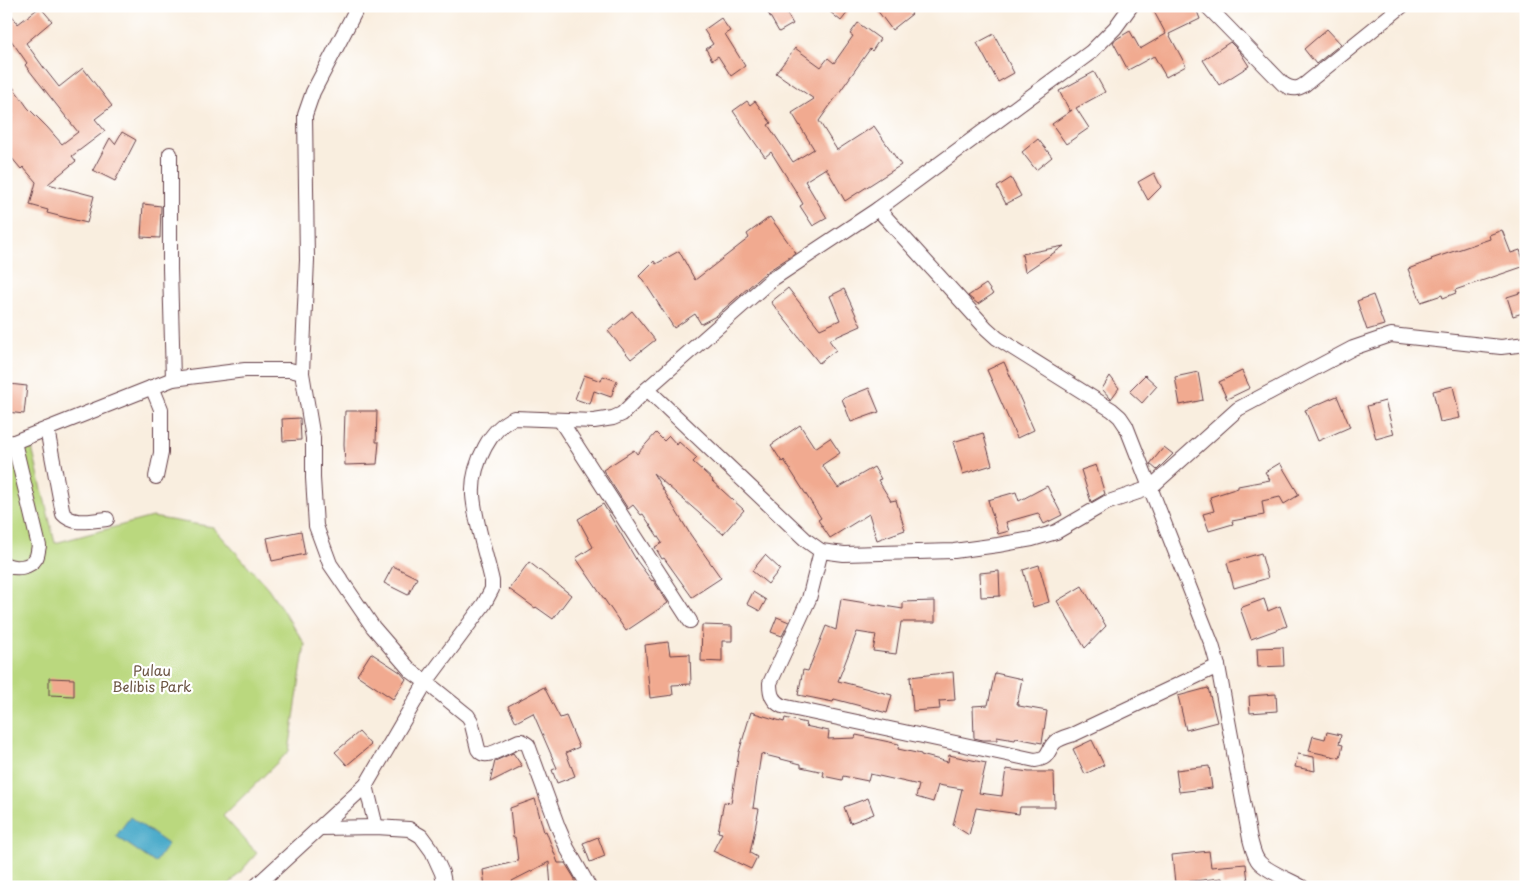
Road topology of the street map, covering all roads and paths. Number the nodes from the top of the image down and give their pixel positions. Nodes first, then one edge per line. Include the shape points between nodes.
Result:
1 (358, 6) edge
2 (1132, 6) edge
3 (1207, 6) edge
4 (1402, 6) edge
5 (170, 154) dead end
6 (878, 208) junction
7 (1526, 344) edge
8 (302, 373) junction
9 (173, 379) junction
10 (152, 387) junction
11 (646, 390) junction
12 (560, 420) junction
13 (47, 429) junction
14 (10, 443) edge
15 (156, 477) dead end
16 (1150, 488) junction
17 (107, 519) dead end
18 (821, 551) junction
19 (6, 565) edge
20 (690, 621) dead end
21 (1218, 666) junction
22 (426, 682) junction
23 (366, 785) junction
24 (376, 827) junction
25 (320, 828) junction
26 (255, 887) edge
27 (445, 887) edge
28 (589, 887) edge
29 (1302, 887) edge

1 - 8 street via 312,92 305,115 307,260
2 - 6 street via 1091,52
3 - 4 street via 1283,84 1296,89 1309,82
5 - 9 street
6 - 11 street via 771,280
6 - 16 street via 997,338 1120,417
7 - 16 street via 1501,347 1391,335 1352,348 1238,409
8 - 9 street via 245,370
8 - 22 street via 313,438 316,526 330,564 373,627 411,671
9 - 10 street
10 - 13 street
10 - 15 street via 161,409 161,453
11 - 12 street via 622,414 613,418
11 - 18 street via 807,542
12 - 20 street
12 - 22 street via 514,418 495,431 484,450 476,469 473,494 492,589
13 - 14 street
13 - 17 street via 63,514 75,522
14 - 19 street via 39,546 36,558 27,566 14,568
16 - 18 street via 1106,503 1056,532 998,545 954,551 844,554
16 - 21 street
18 - 21 street via 809,599 770,683 772,697 782,706 1035,760 1047,756 1057,740
21 - 29 street via 1253,850 1258,862
22 - 23 street
22 - 28 street via 468,716 480,752 491,753 519,740 528,745 567,848
23 - 24 street
23 - 25 street
24 - 25 street
24 - 27 street via 409,829 422,836 432,851
25 - 26 street

